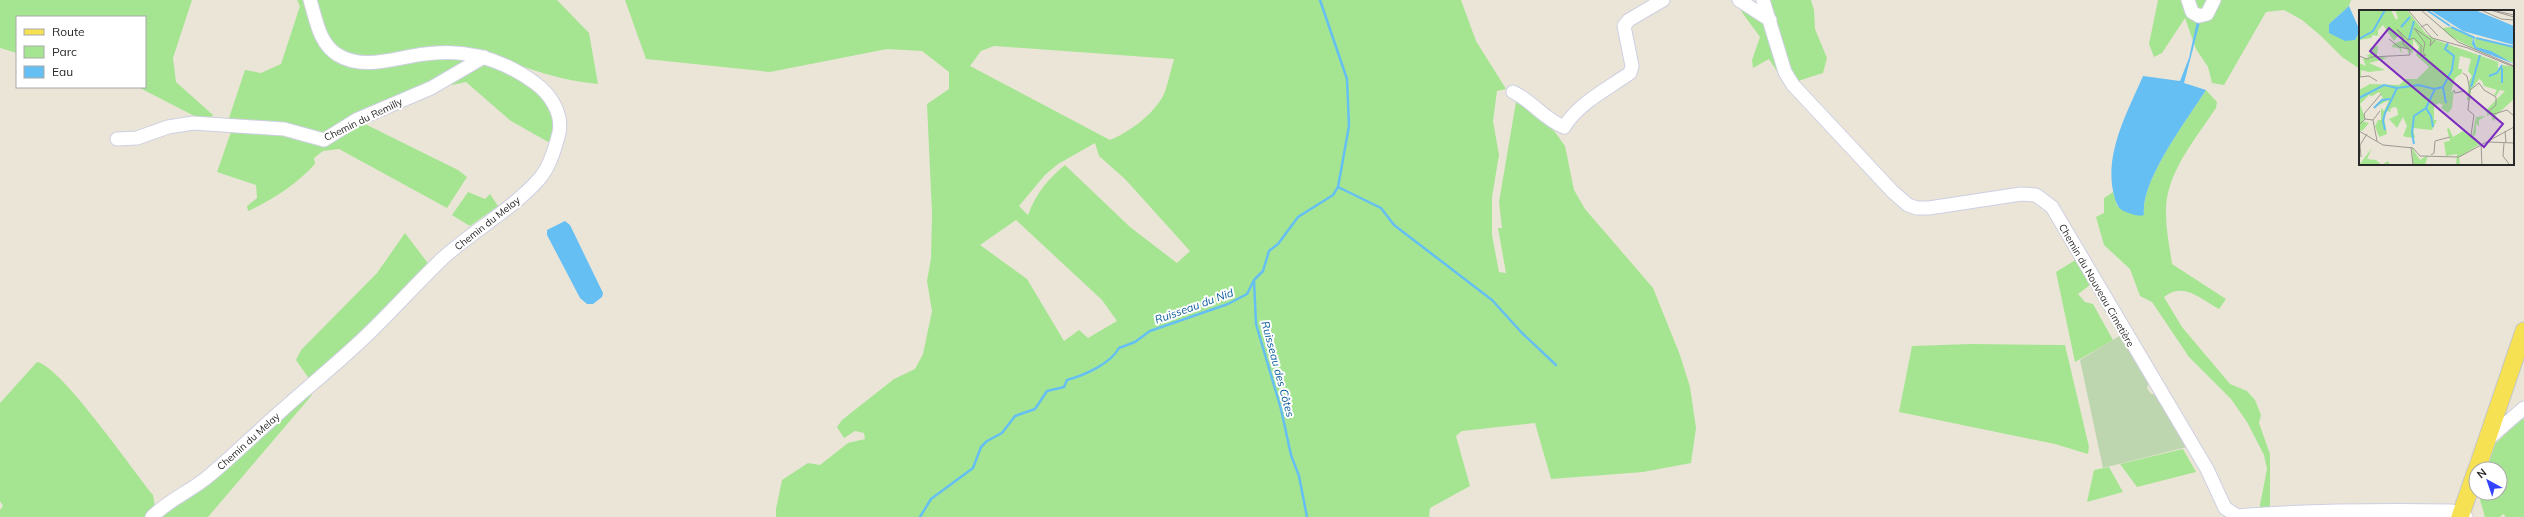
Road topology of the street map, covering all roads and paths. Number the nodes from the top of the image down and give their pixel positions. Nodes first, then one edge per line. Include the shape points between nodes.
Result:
1 (310, 0) edge
2 (1663, 0) edge
3 (1739, 0) edge
4 (1763, 0) edge
5 (2188, 0) edge
6 (2214, 0) edge
7 (1770, 20) junction
8 (484, 57) junction
9 (1513, 92) dead end
10 (117, 139) dead end
11 (2524, 331) edge
12 (2524, 408) edge
13 (2487, 440) junction
14 (2479, 461) edge
15 (2468, 498) edge
16 (2463, 516) edge
17 (152, 517) edge

1 - 8 street, Chemin du Melay via 322,37 330,48 338,55 356,62 375,63 427,53 455,52
2 - 9 street via 1629,20 1624,26 1632,66 1630,73 1586,103 1564,127 1550,121
3 - 7 street
4 - 7 street, Chemin du Nouveau Cimetière
5 - 6 street via 2192,12 2199,16 2207,14
7 - 16 street, Chemin du Nouveau Cimetière via 1785,72 1793,85 1908,205 1929,208 2021,194 2036,195 2052,207 2196,452 2225,508 2237,516 2273,512 2356,510 2452,511
8 - 10 street, Chemin du Remilly via 431,88 356,120 324,140 284,129 193,123 168,127 137,138
8 - 17 street, Chemin du Melay via 507,65 527,77 544,90 553,102 559,130 547,167 541,177 523,195 458,244 331,369 231,458 203,481 164,505
11 - 13 main road
12 - 13 street
13 - 14 main road
15 - 16 main road

